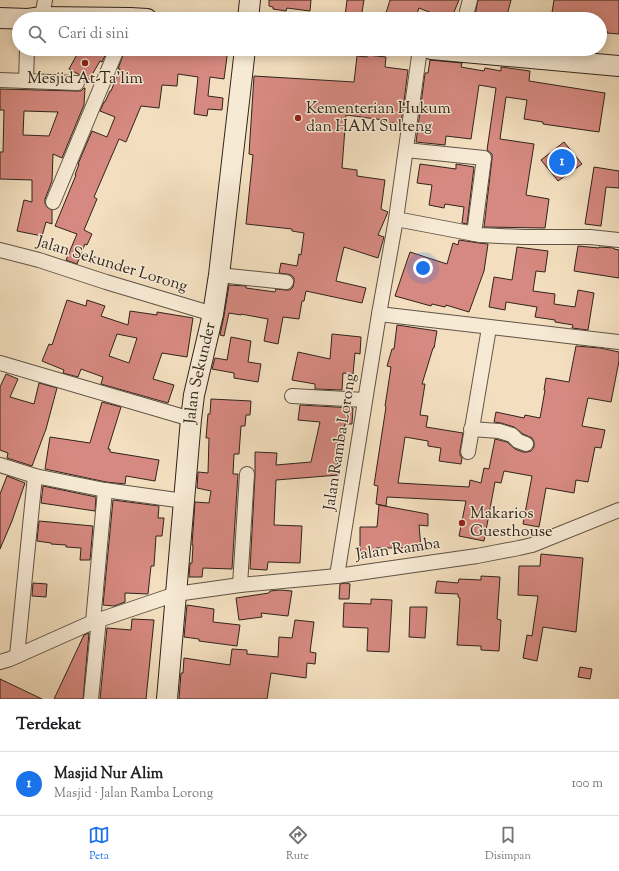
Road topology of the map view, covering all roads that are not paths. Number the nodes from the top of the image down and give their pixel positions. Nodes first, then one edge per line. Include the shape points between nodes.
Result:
1 (250, 0) edge
2 (470, 0) edge
3 (249, 12) edge
4 (467, 12) edge
5 (12, 17) edge
6 (0, 18) edge
7 (27, 56) edge
8 (114, 56) edge
9 (244, 56) edge
10 (419, 56) edge
11 (518, 56) edge
12 (619, 66) edge
13 (0, 80) edge
14 (26, 81) junction
15 (77, 83) dead end
16 (406, 150) junction
17 (53, 202) dead end
18 (396, 219) junction
19 (474, 234) junction
20 (619, 240) edge
21 (0, 250) edge
22 (219, 275) junction
23 (286, 282) dead end
24 (213, 314) junction
25 (379, 314) junction
26 (489, 328) junction
27 (619, 342) edge
28 (0, 363) edge
29 (292, 396) dead end
30 (365, 400) junction
31 (191, 419) junction
32 (471, 429) junction
33 (526, 444) dead end
34 (468, 452) dead end
35 (0, 465) edge
36 (247, 474) dead end
37 (34, 476) junction
38 (105, 490) junction
39 (184, 501) junction
40 (619, 510) edge
41 (337, 576) junction
42 (240, 584) junction
43 (176, 594) junction
44 (96, 620) junction
45 (17, 656) junction
46 (0, 662) edge
47 (91, 699) edge
48 (167, 699) edge

1 - 3 street
2 - 4 street
5 - 6 street
7 - 14 street
8 - 17 street
9 - 22 street, Jalan Sekunder
10 - 16 street, Jalan Ramba Lorong
11 - 12 street
13 - 14 street
14 - 15 street
16 - 18 street, Jalan Ramba Lorong
16 - 19 street via 484,158
18 - 19 street
18 - 25 street, Jalan Ramba Lorong
19 - 20 street via 495,237 590,237
21 - 24 street, Jalan Sekunder Lorong
22 - 23 street
22 - 24 street, Jalan Sekunder
24 - 31 street, Jalan Sekunder
25 - 26 street
25 - 30 street, Jalan Ramba Lorong
26 - 27 street
26 - 32 street
28 - 31 street
29 - 30 street
30 - 41 street, Jalan Ramba Lorong
31 - 39 street, Jalan Sekunder
32 - 33 street via 499,431 512,435
32 - 34 street
35 - 37 street
36 - 42 street
37 - 38 street
37 - 45 street
38 - 39 street
38 - 44 street
39 - 43 street, Jalan Sekunder
40 - 41 street, Jalan Ramba via 519,548
41 - 42 street, Jalan Ramba
42 - 43 street, Jalan Ramba
43 - 44 street
43 - 48 street, Jalan Sekunder
44 - 45 street
44 - 47 street
45 - 46 street

